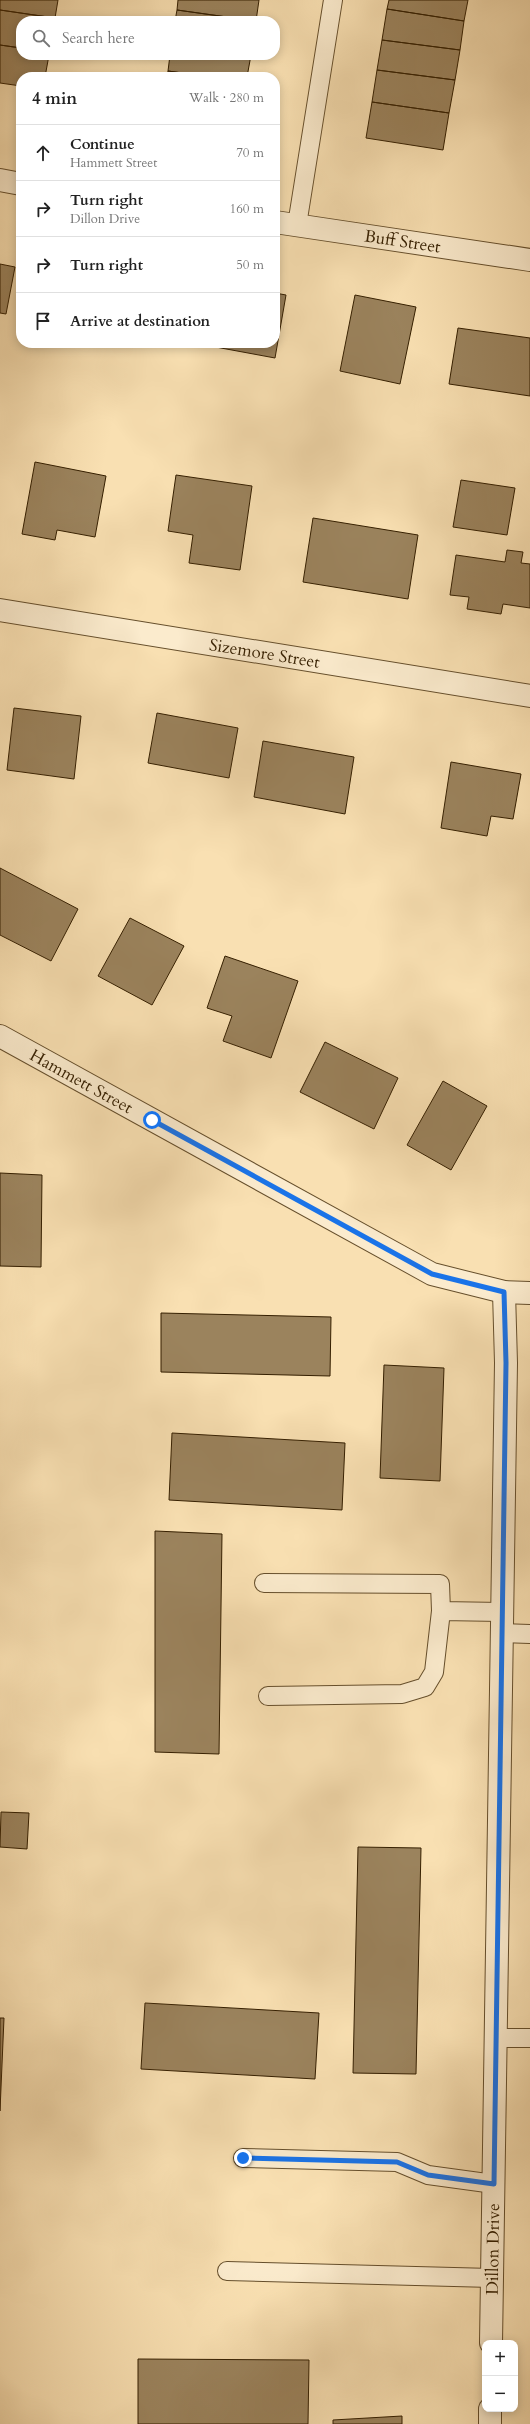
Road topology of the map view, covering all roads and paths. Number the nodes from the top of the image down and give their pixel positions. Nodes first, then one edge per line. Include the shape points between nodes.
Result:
1 (333, 0) edge
2 (0, 180) edge
3 (16, 183) edge
4 (280, 223) edge
5 (297, 225) junction
6 (530, 260) edge
7 (0, 610) edge
8 (530, 696) edge
9 (0, 1036) edge
10 (504, 1292) junction
11 (530, 1293) edge
12 (264, 1583) dead end
13 (441, 1611) junction
14 (502, 1612) junction
15 (502, 1634) junction
16 (530, 1634) edge
17 (268, 1696) dead end
18 (496, 2038) junction
19 (530, 2038) edge
20 (243, 2158) dead end
21 (494, 2184) junction
22 (227, 2271) dead end
23 (492, 2278) junction
24 (491, 2340) edge
25 (490, 2412) edge
26 (490, 2424) edge

1 - 5 lane
2 - 3 street
4 - 5 street, Buff Street
5 - 6 street, Buff Street
7 - 8 street, Sizemore Street
9 - 10 street, Hammett Street via 432,1274
10 - 11 street, Hammett Street
10 - 14 street, Dillon Drive via 506,1363
12 - 13 lane via 440,1584
13 - 14 lane
13 - 17 lane via 434,1672 425,1687 402,1694
14 - 15 street, Dillon Drive
15 - 16 lane
15 - 18 street, Dillon Drive
18 - 19 lane
18 - 21 street, Dillon Drive
20 - 21 lane via 397,2162 428,2175
21 - 23 street, Dillon Drive
22 - 23 lane
23 - 24 street, Dillon Drive
25 - 26 street

